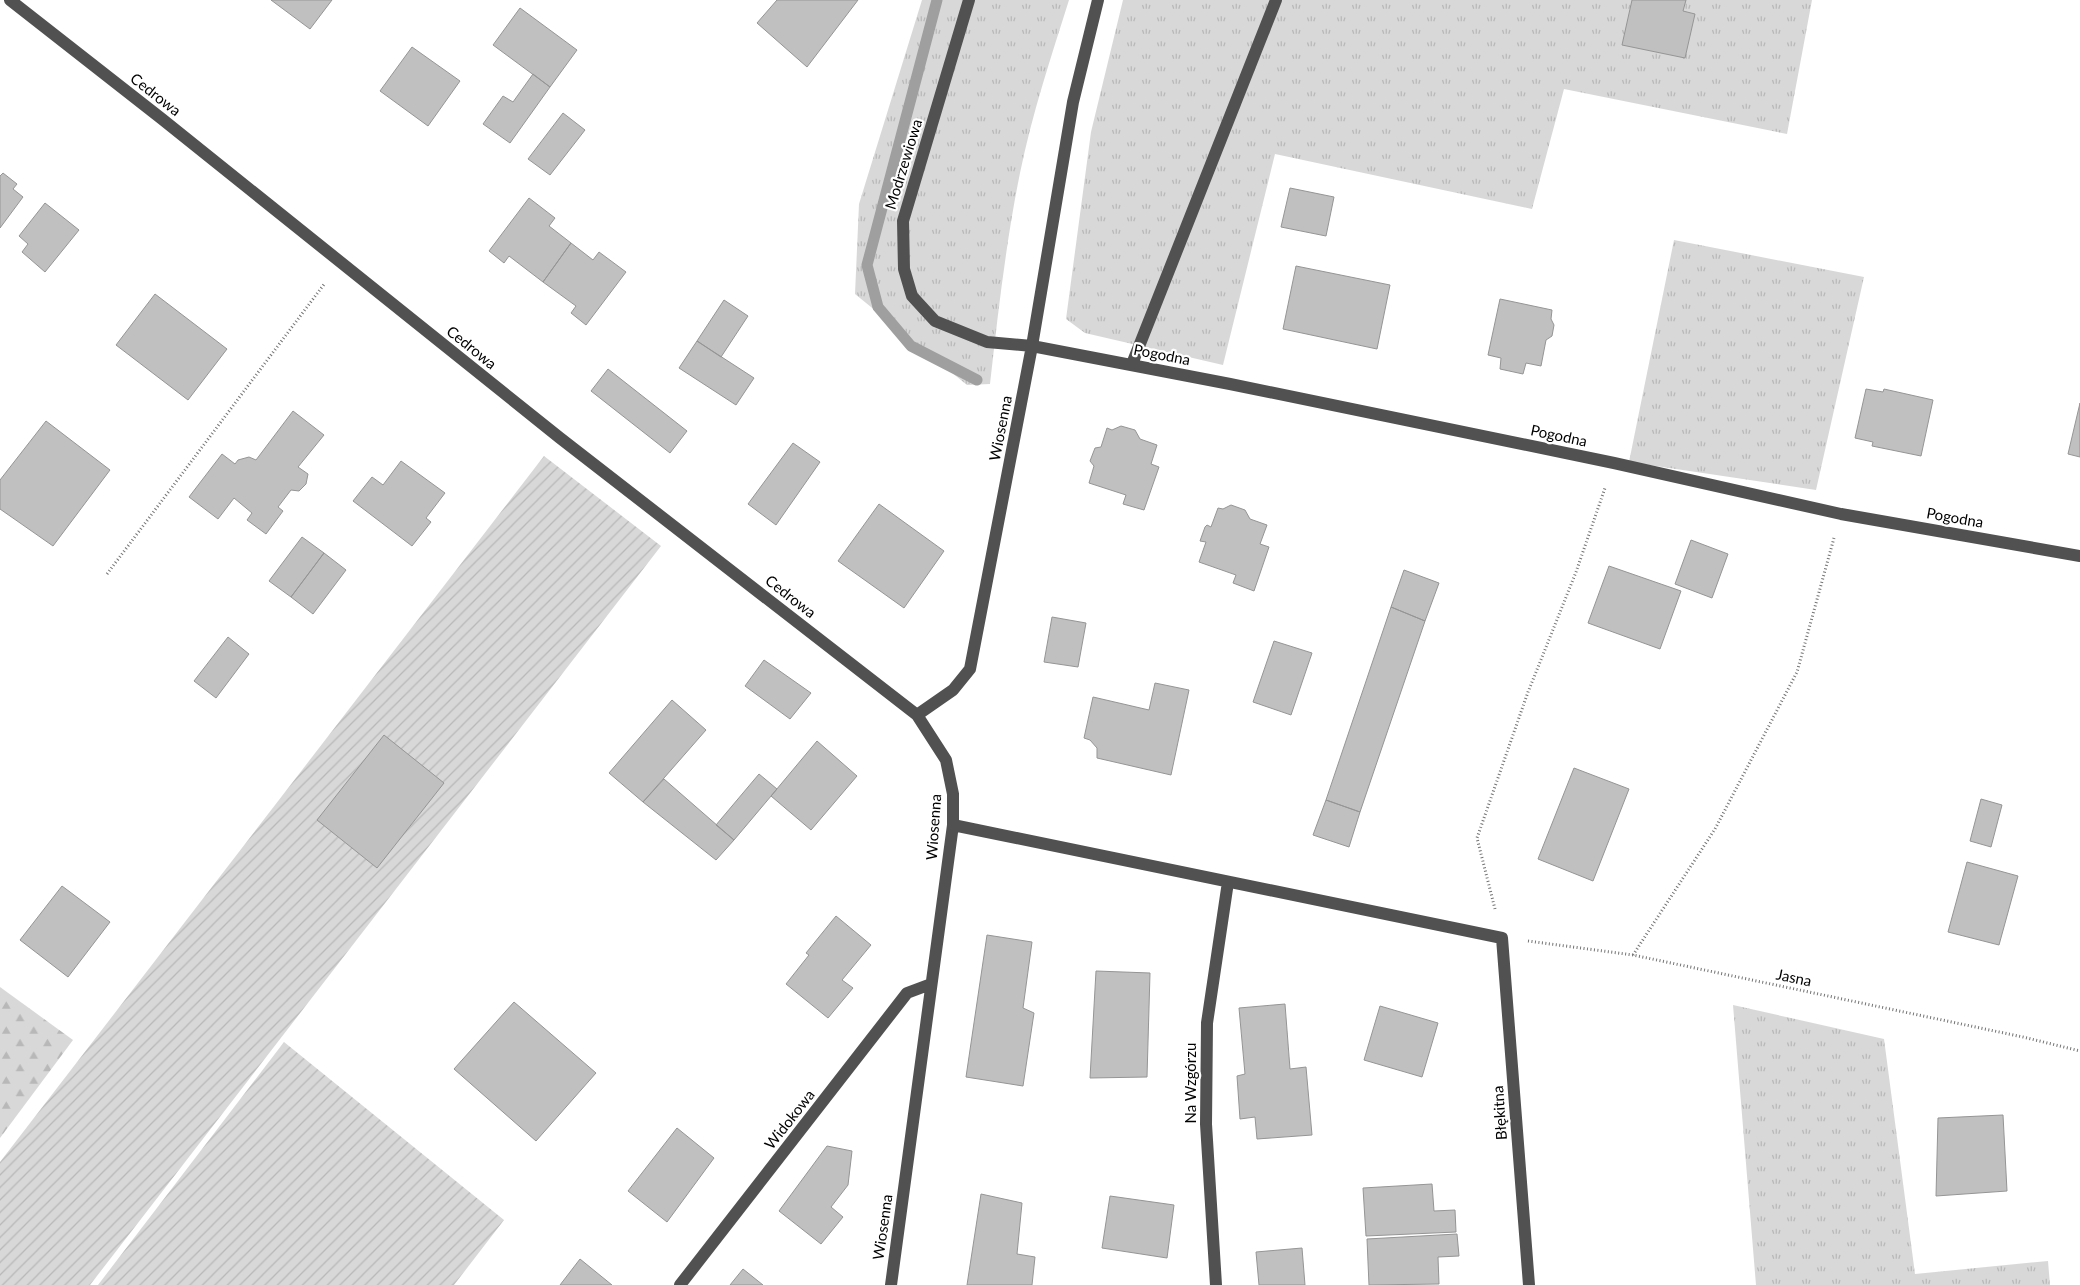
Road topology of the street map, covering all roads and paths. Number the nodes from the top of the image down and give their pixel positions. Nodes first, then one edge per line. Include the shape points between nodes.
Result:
1 (10, 0) edge
2 (969, 0) edge
3 (1098, 0) edge
4 (1276, 0) edge
5 (341, 262) junction
6 (1032, 346) junction
7 (1132, 364) junction
8 (1614, 463) junction
9 (1841, 514) junction
10 (2080, 556) edge
11 (107, 574) dead end
12 (917, 715) junction
13 (953, 825) junction
14 (1228, 882) junction
15 (1502, 938) junction
16 (1633, 955) junction
17 (931, 984) junction
18 (2080, 1051) edge
19 (680, 1285) edge
20 (891, 1285) edge
21 (1216, 1285) edge
22 (1529, 1285) edge

1 - 5 street, Cedrowa
2 - 6 street, Modrzewiowa via 903,221 904,269 912,296 934,321 987,342
3 - 6 street, Wiosenna via 1073,102
4 - 7 street
5 - 11 path
5 - 12 street, Cedrowa via 560,438
6 - 7 street, Pogodna
6 - 12 street, Wiosenna via 970,668 953,690
7 - 8 street, Pogodna
8 - 9 street, Pogodna
8 - 15 path via 1477,838
9 - 10 street, Pogodna
9 - 16 path via 1797,672 1715,829
12 - 13 street, Wiosenna via 946,760 953,794
13 - 14 street
13 - 17 street, Wiosenna
14 - 15 street
14 - 21 street, Na Wzgórzu via 1207,1023 1206,1124
15 - 16 path, Jasna
15 - 22 street, Błękitna
16 - 18 path, Jasna
17 - 19 street, Widokowa via 907,993
17 - 20 street, Wiosenna

